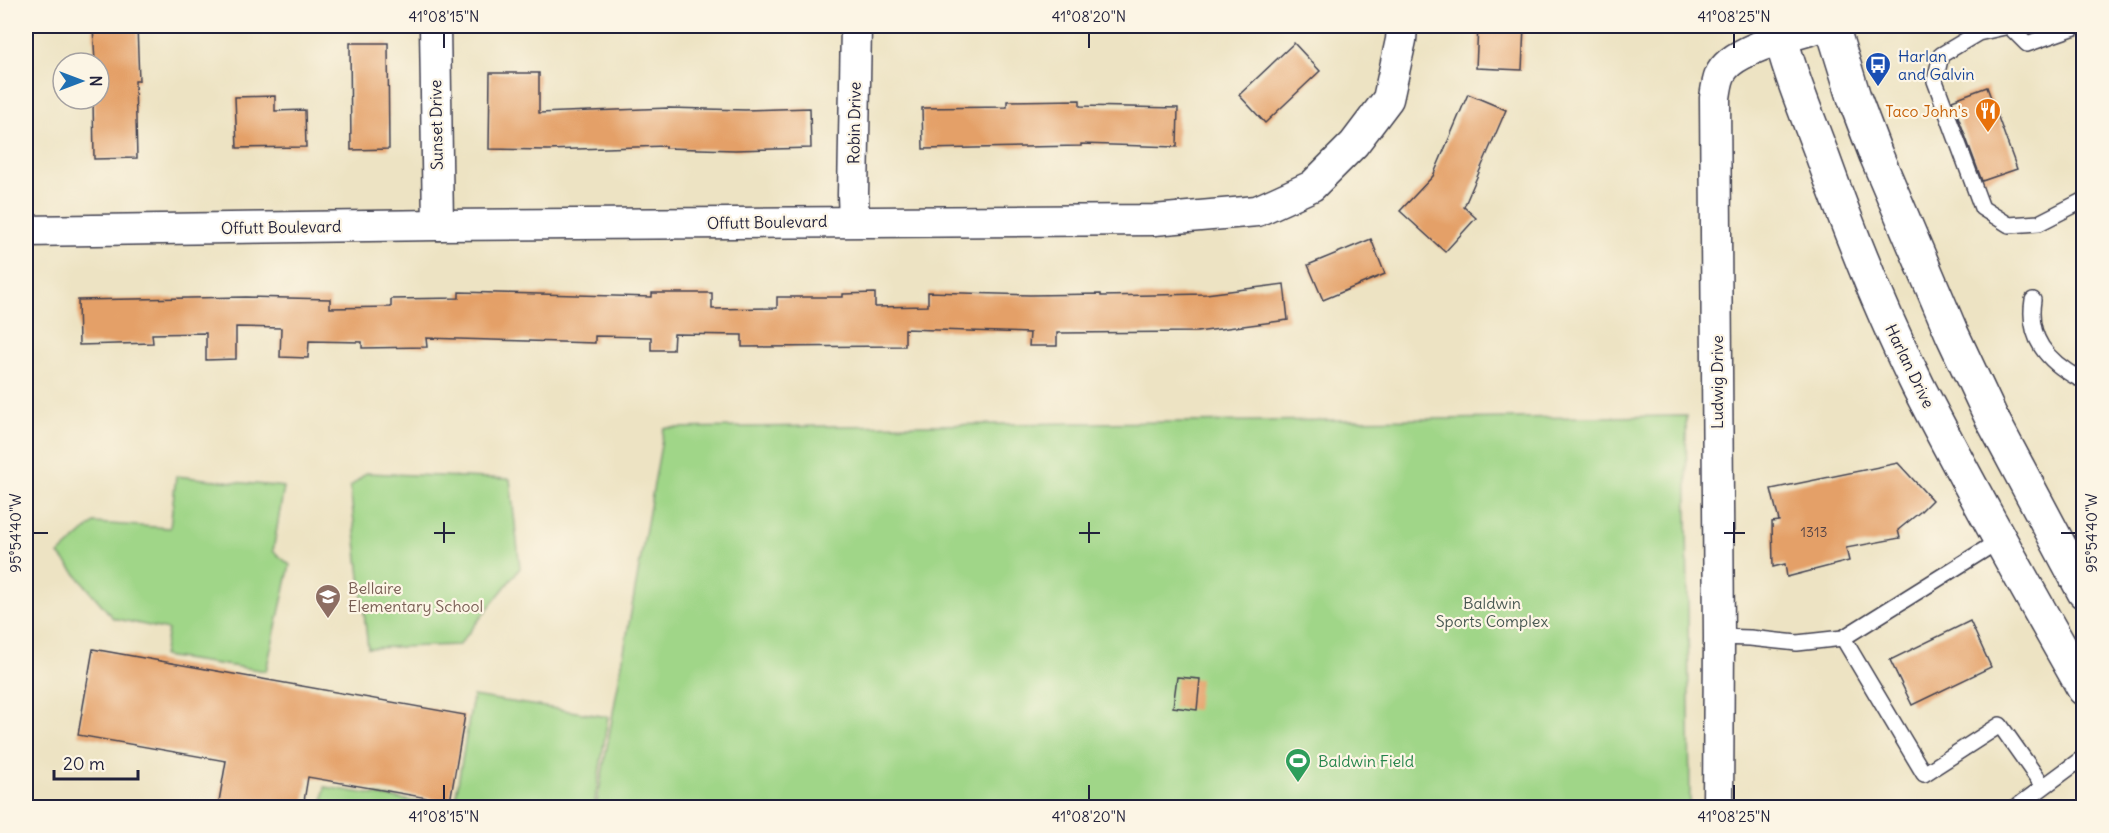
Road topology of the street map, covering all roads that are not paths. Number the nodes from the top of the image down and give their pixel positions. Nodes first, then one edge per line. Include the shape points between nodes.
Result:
1 (435, 26) edge
2 (856, 26) edge
3 (1402, 26) edge
4 (1824, 26) edge
5 (1832, 26) edge
6 (2078, 26) edge
7 (1780, 32) edge
8 (2084, 200) edge
9 (854, 221) junction
10 (438, 225) junction
11 (26, 231) edge
12 (2033, 300) dead end
13 (2084, 377) edge
14 (2000, 540) junction
15 (2084, 592) edge
16 (1719, 637) junction
17 (1843, 638) junction
18 (2084, 689) edge
19 (2084, 757) edge
20 (2043, 786) junction
21 (1718, 807) edge
22 (2015, 807) edge

1 - 10 street, Sunset Drive
2 - 9 street, Robin Drive
3 - 9 street, Offutt Boulevard via 1388,99 1354,144 1312,186 1257,211 1154,220
4 - 7 street, Ludwig Drive
5 - 15 main road via 1876,155 1952,334 1990,417
6 - 8 lane via 2027,45 2009,26 1978,33 1941,55 1935,81 1982,208 2009,225 2039,222
7 - 14 main road, Harlan Drive via 1837,197 1885,313 1918,385
7 - 16 street, Ludwig Drive via 1737,56 1720,73 1715,98
9 - 10 street, Offutt Boulevard
10 - 11 street, Offutt Boulevard
12 - 13 lane via 2030,318 2041,348 2062,369
14 - 17 lane
14 - 18 main road, Harlan Drive
16 - 17 lane via 1797,643
16 - 21 street, Ludwig Drive
17 - 20 lane via 1924,774 2000,725
19 - 20 lane
20 - 22 lane

